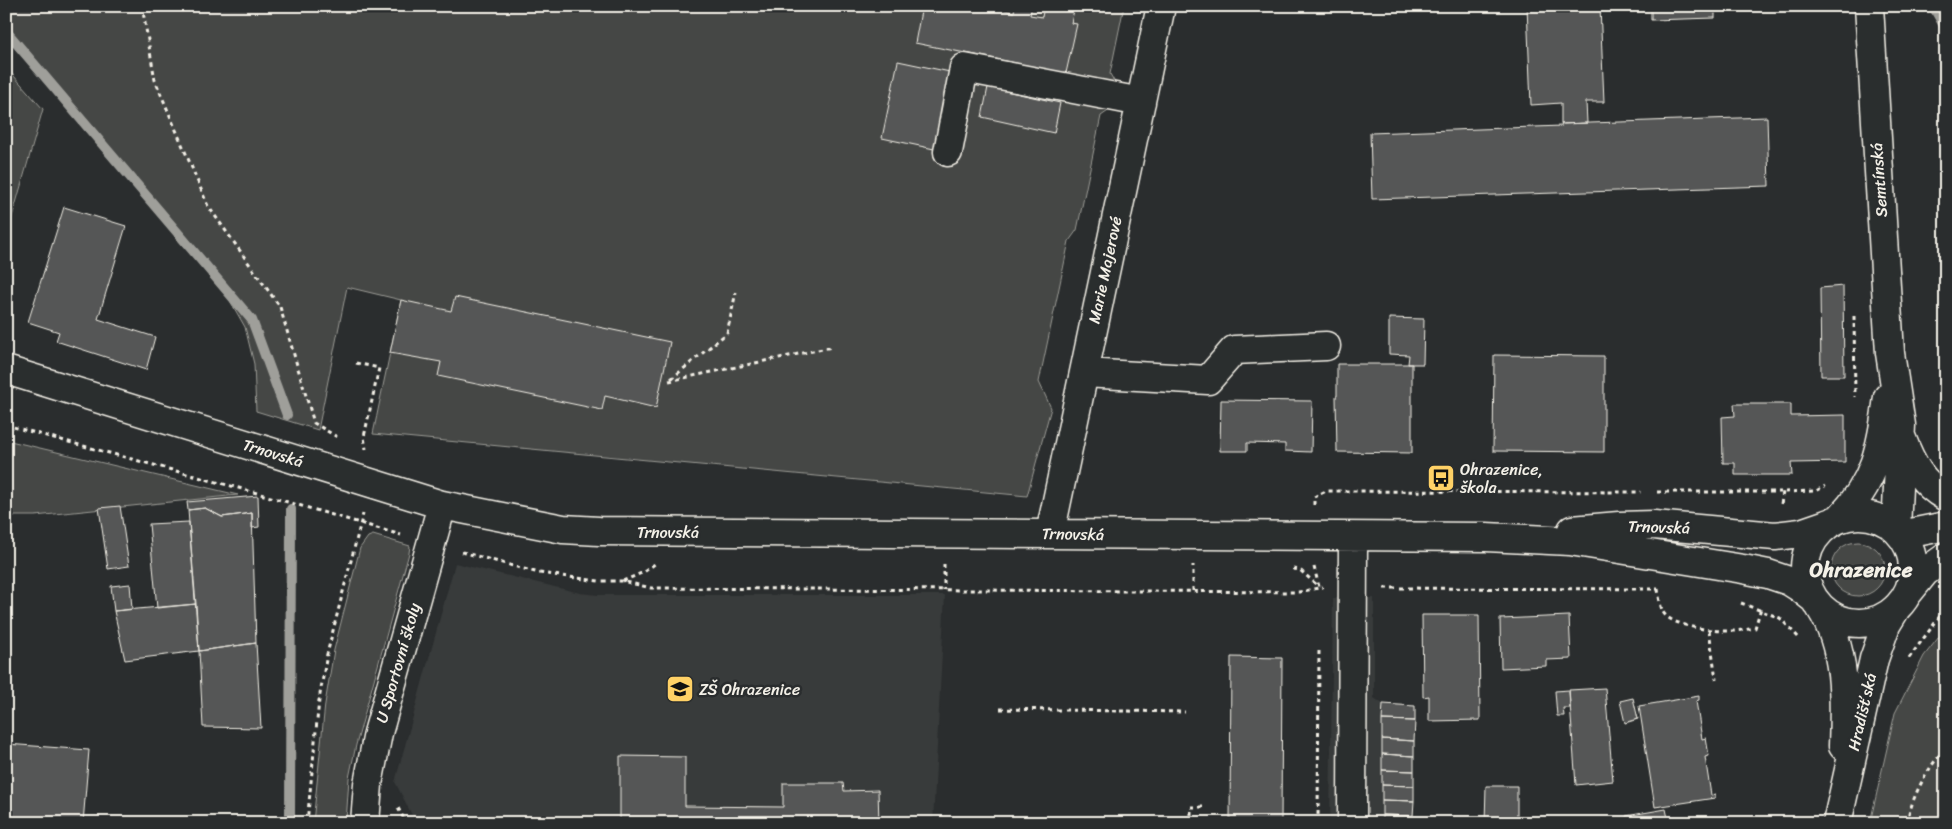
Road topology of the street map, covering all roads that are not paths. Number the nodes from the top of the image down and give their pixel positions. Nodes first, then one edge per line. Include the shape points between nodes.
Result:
1 (1161, 6) edge
2 (1869, 6) edge
3 (1141, 102) junction
4 (948, 152) dead end
5 (1326, 346) dead end
6 (1890, 353) junction
7 (6, 370) edge
8 (1084, 373) junction
9 (1901, 438) junction
10 (1946, 498) edge
11 (442, 505) junction
12 (1835, 520) junction
13 (1946, 526) edge
14 (1898, 532) junction
15 (1050, 534) junction
16 (1353, 537) junction
17 (1486, 537) junction
18 (1946, 557) edge
19 (1901, 602) junction
20 (1817, 603) junction
21 (365, 823) edge
22 (1352, 823) edge
23 (1835, 823) edge

1 - 3 street, Marie Majerové
2 - 6 street, Semtínská
3 - 4 street via 964,68
3 - 8 street, Marie Majerové
5 - 8 street via 1234,350 1208,380
6 - 9 street, Semtínská
6 - 12 street, Semtínská via 1887,403 1873,469 1859,497
7 - 11 street, Trnovská
8 - 15 street, Marie Majerové
9 - 10 street via 1917,471 1933,490
9 - 14 street, Semtínská
11 - 15 street, Trnovská via 554,527 600,531
11 - 21 street, U Sportovní školy via 378,733 368,784
12 - 14 street via 1862,514 1873,516 1884,520
12 - 17 street, Trnovská via 1801,533 1775,536 1654,525
12 - 20 street via 1812,540 1807,552 1805,576
13 - 14 street
14 - 19 street via 1907,544 1913,566 1911,583
15 - 16 street, Trnovská
16 - 17 street, Trnovská
16 - 22 street
17 - 20 street, Trnovská via 1570,541 1743,569 1789,581
18 - 19 street via 1925,572
19 - 20 street via 1889,614 1874,621 1854,623 1836,618
19 - 23 street, Hradišťská via 1886,625 1874,659
20 - 23 street, Hradišťská via 1832,629 1842,678 1844,725

